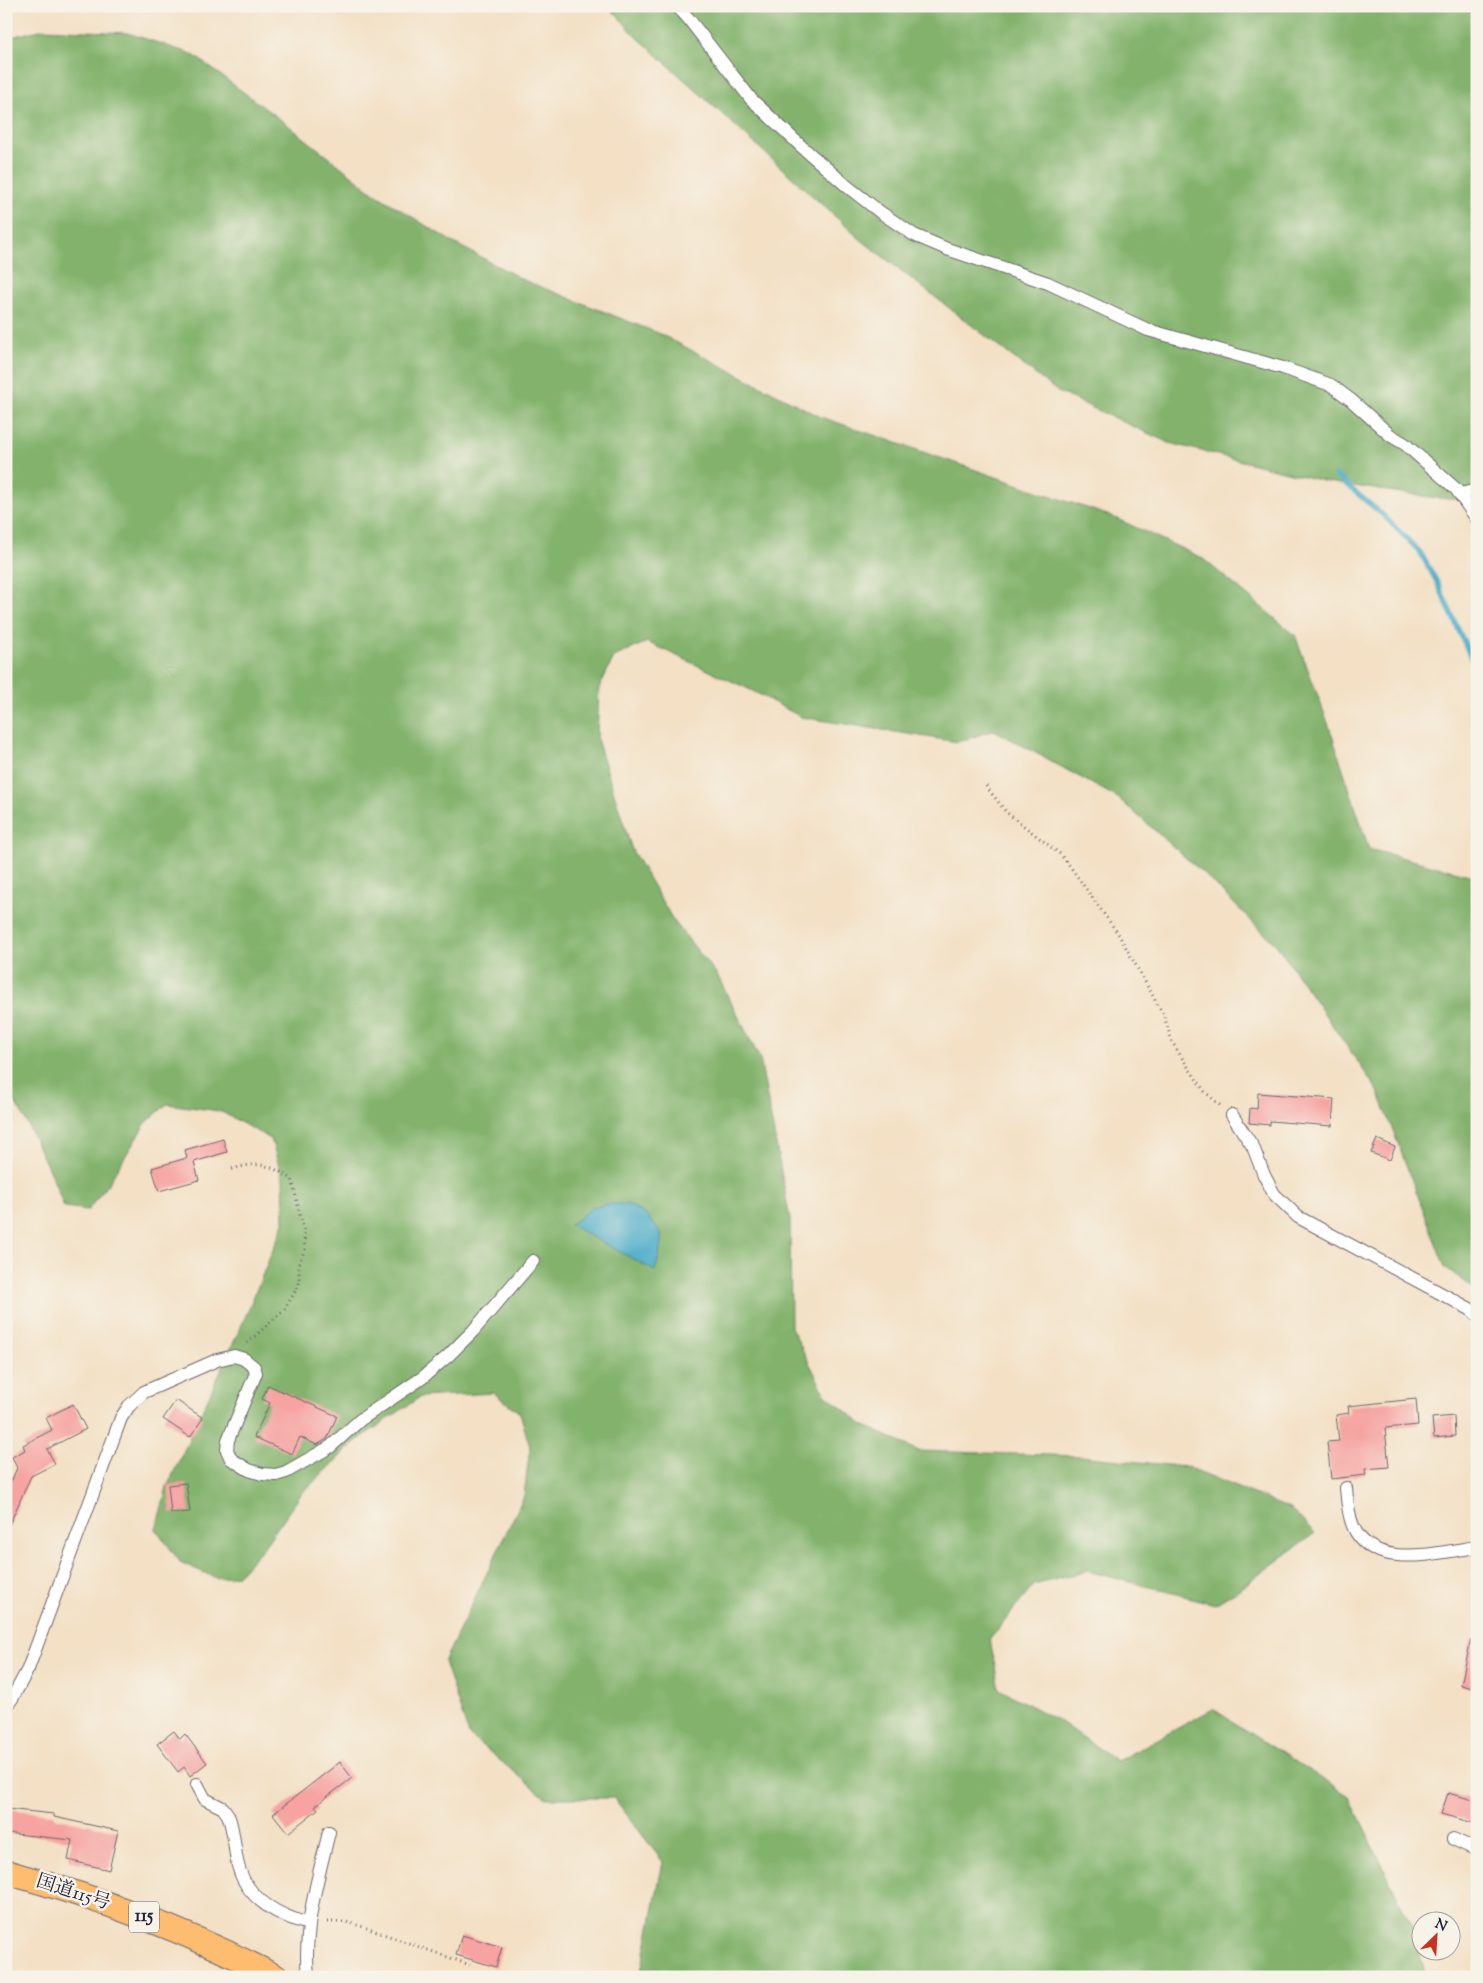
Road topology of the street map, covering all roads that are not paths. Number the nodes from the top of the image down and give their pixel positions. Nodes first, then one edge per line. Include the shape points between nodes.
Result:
1 (676, 6) edge
2 (1477, 490) edge
3 (1460, 494) junction
4 (1477, 519) edge
5 (1232, 1115) road end
6 (533, 1261) dead end
7 (1477, 1315) edge
8 (1346, 1488) dead end
9 (1477, 1547) edge
10 (6, 1707) edge
11 (197, 1784) dead end
12 (329, 1832) dead end
13 (1453, 1839) dead end
14 (1477, 1850) edge
15 (6, 1872) edge
16 (309, 1924) junction
17 (305, 1976) edge
18 (276, 1977) edge

1 - 3 street via 751,99 848,187 914,235 1048,283 1148,330 1283,368 1331,386 1405,444
2 - 3 street
3 - 4 street
5 - 7 street via 1253,1147 1274,1194 1298,1217
6 - 10 street via 448,1356 360,1420 330,1447 286,1472 276,1475 249,1470 231,1459 227,1450 228,1440 256,1374 254,1367 244,1359 234,1356 217,1360 144,1392 121,1418 28,1668
8 - 9 street via 1353,1526 1369,1547 1380,1552 1412,1555
11 - 16 street via 205,1800 223,1808 228,1815 241,1875 256,1898 292,1920
12 - 16 street
13 - 14 street
15 - 18 highway, 国道115号 / 115 via 141,1916
16 - 17 street

